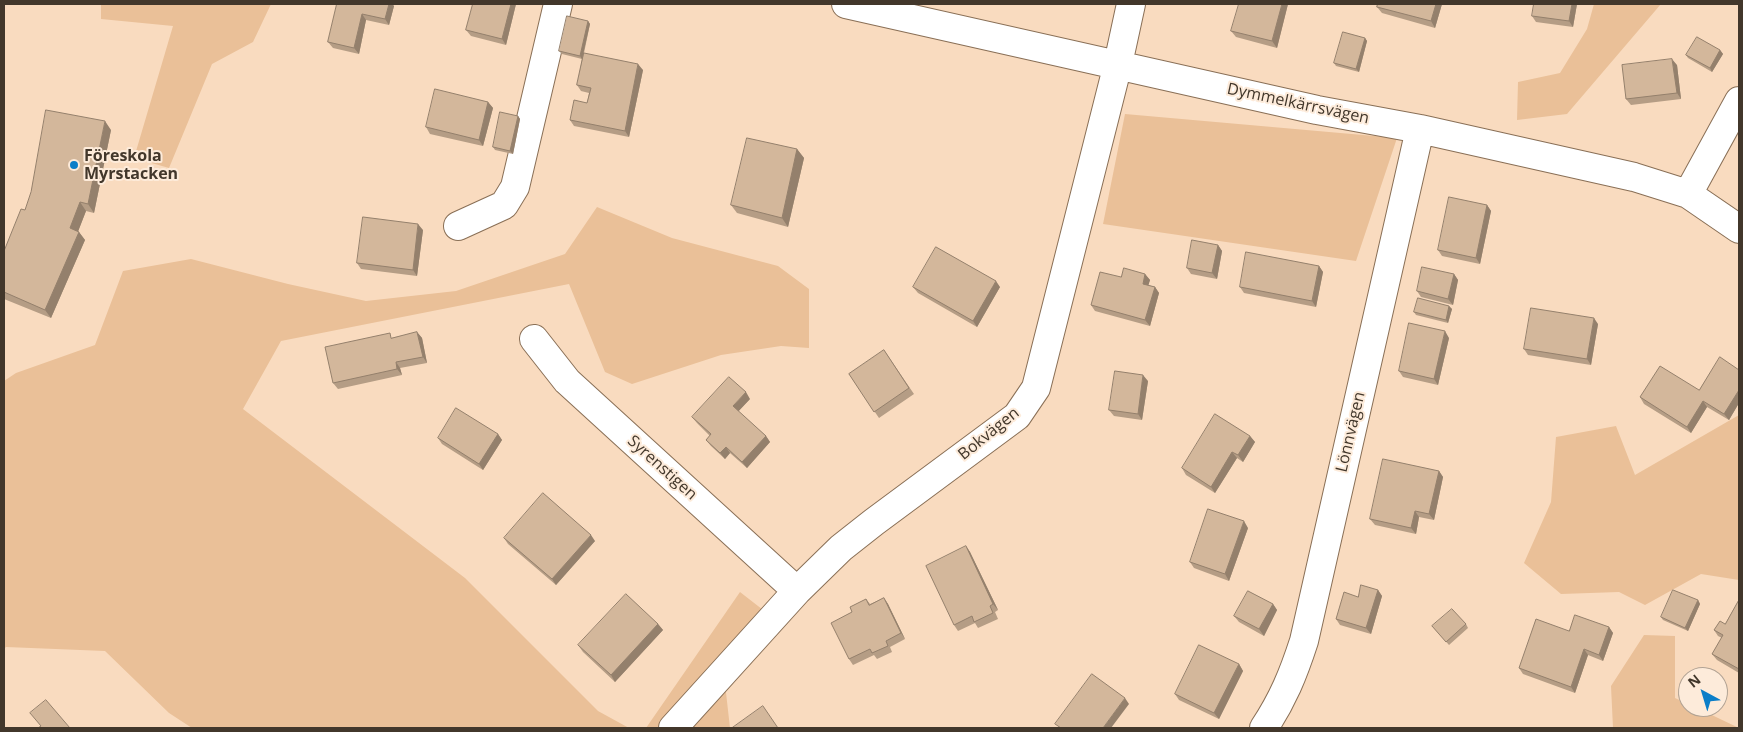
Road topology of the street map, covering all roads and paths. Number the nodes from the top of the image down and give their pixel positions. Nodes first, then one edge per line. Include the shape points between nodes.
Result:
1 (558, 4) edge
2 (846, 4) edge
3 (1131, 4) edge
4 (1118, 64) junction
5 (1739, 101) edge
6 (1420, 129) junction
7 (1688, 194) junction
8 (458, 226) dead end
9 (1739, 229) edge
10 (534, 339) dead end
11 (797, 591) junction
12 (673, 728) edge
13 (1264, 728) edge

1 - 8 street via 515,187 504,205
2 - 4 street, Dymmelkärrsvägen
3 - 4 street, Bokvägen
4 - 6 street, Dymmelkärrsvägen via 1317,110
4 - 11 street, Bokvägen via 1036,388 1016,416 841,548
5 - 7 street
6 - 7 street, Dymmelkärrsvägen via 1634,177
6 - 13 street, Lönnvägen via 1304,641 1283,697
7 - 9 street, Dymmelkärrsvägen
10 - 11 street, Syrenstigen via 567,381
11 - 12 street, Bokvägen

